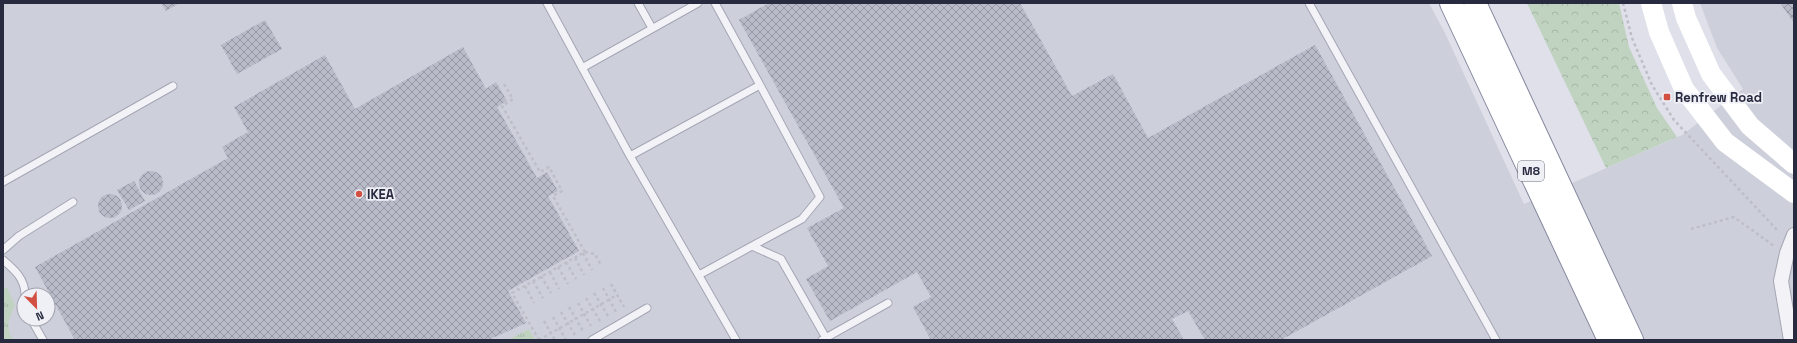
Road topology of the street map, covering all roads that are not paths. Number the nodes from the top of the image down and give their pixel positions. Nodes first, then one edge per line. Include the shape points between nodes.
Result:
1 (547, 3) edge
2 (638, 3) edge
3 (698, 3) edge
4 (715, 3) edge
5 (1308, 3) edge
6 (1451, 3) edge
7 (1475, 3) edge
8 (1651, 3) edge
9 (1682, 3) edge
10 (652, 28) junction
11 (582, 68) junction
12 (760, 85) junction
13 (173, 86) dead end
14 (630, 156) junction
15 (1794, 164) edge
16 (3, 182) edge
17 (1794, 193) edge
18 (73, 202) dead end
19 (1794, 235) edge
20 (752, 246) junction
21 (3, 250) edge
22 (3, 260) edge
23 (698, 275) junction
24 (25, 287) edge
25 (888, 303) dead end
26 (647, 308) dead end
27 (36, 327) edge
28 (824, 339) edge
29 (43, 340) edge
30 (592, 340) edge
31 (736, 340) edge
32 (1496, 340) edge
33 (1609, 340) edge
34 (1632, 340) edge
35 (1792, 340) edge

1 - 11 lane
2 - 10 lane
3 - 10 lane
4 - 12 lane
5 - 32 lane
6 - 33 highway, M8
7 - 34 highway, M8
8 - 17 street via 1659,32 1684,89 1725,142
9 - 15 street via 1711,74 1750,126
10 - 11 lane
11 - 14 lane
12 - 14 lane
12 - 20 lane via 820,197 802,219
13 - 16 lane
14 - 23 lane
18 - 21 lane via 19,236
19 - 35 street via 1781,280
20 - 23 lane
20 - 28 lane via 781,259
22 - 24 lane via 21,278
23 - 31 lane
25 - 28 lane
26 - 30 lane
27 - 29 lane

